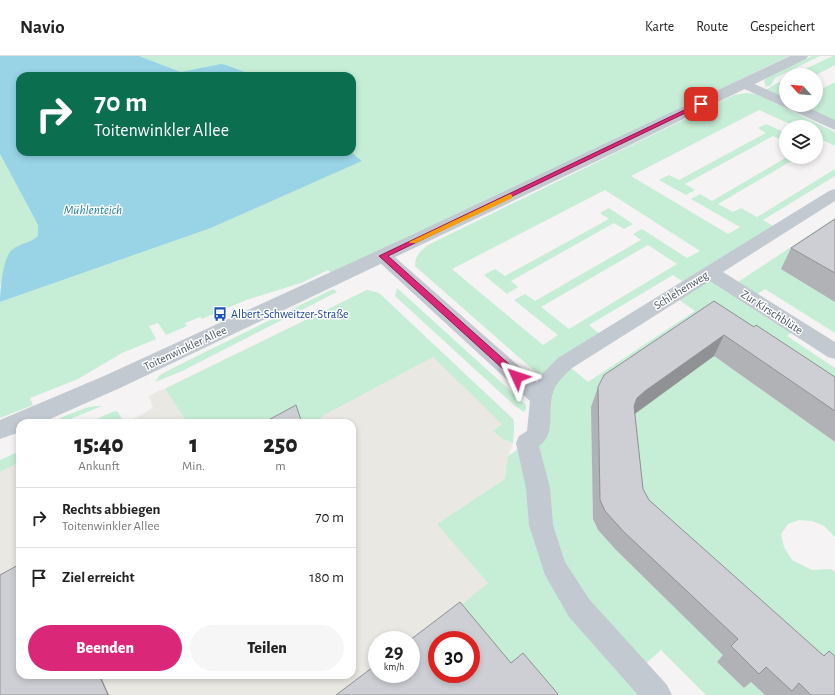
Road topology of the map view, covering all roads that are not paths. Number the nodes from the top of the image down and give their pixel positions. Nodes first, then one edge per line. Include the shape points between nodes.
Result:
1 (801, 56) edge
2 (745, 84) junction
3 (779, 100) edge
4 (806, 112) edge
5 (835, 126) edge
6 (835, 194) edge
7 (383, 256) junction
8 (709, 272) junction
9 (835, 352) edge
10 (540, 398) junction
11 (28, 419) edge
12 (16, 424) edge
13 (0, 430) edge
14 (657, 695) edge

1 - 2 street, Toitenwinkler Allee
2 - 3 street
2 - 7 street, Toitenwinkler Allee
4 - 5 street
6 - 8 street, Schlehenweg
7 - 10 street
7 - 11 street, Toitenwinkler Allee
8 - 9 street, Zur Kirschblüte
8 - 10 street, Schlehenweg via 565,363 547,382
10 - 14 street via 538,435 527,443 538,488 541,525 554,567 579,608
12 - 13 street, Toitenwinkler Allee

